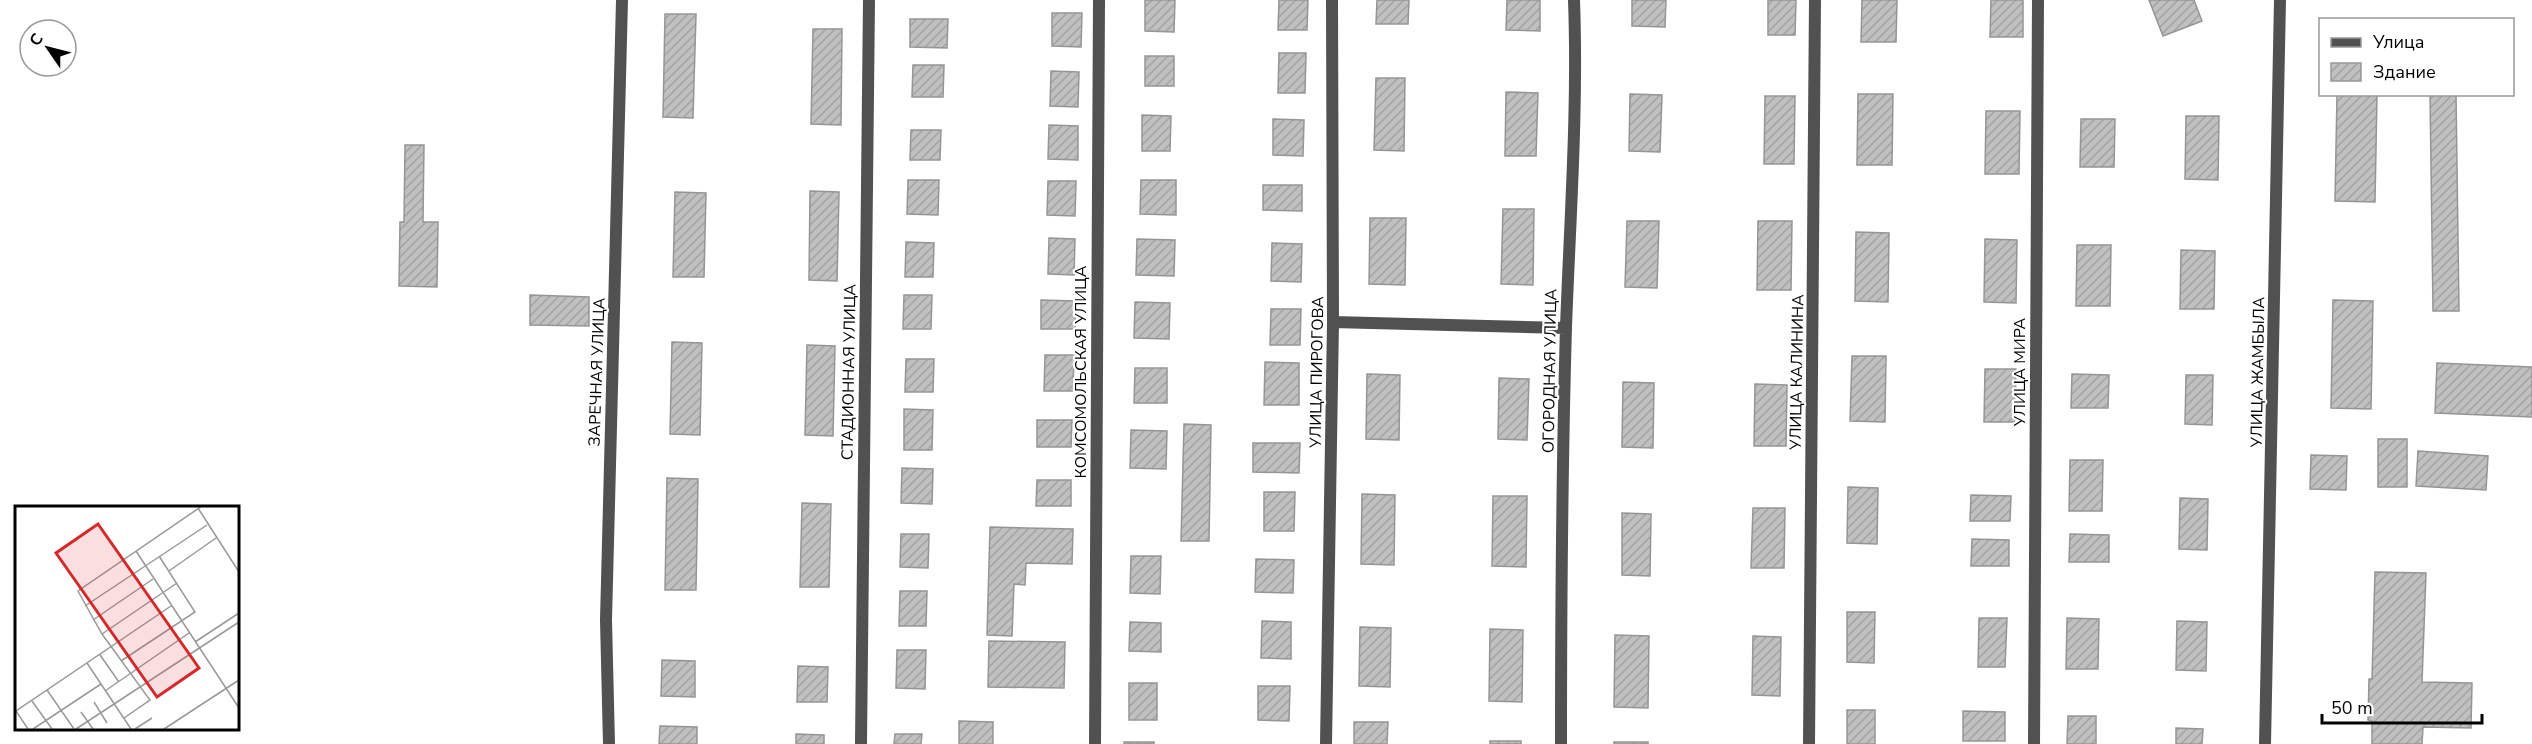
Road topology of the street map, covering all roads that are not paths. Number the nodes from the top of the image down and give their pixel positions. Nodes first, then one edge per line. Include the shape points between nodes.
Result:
1 (622, 0) edge
2 (868, 0) edge
3 (1099, 0) edge
4 (1332, 0) edge
5 (1574, 0) edge
6 (1815, 0) edge
7 (2038, 0) edge
8 (2280, 0) edge
9 (1334, 322) junction
10 (1566, 328) junction
11 (609, 744) edge
12 (861, 744) edge
13 (1095, 744) edge
14 (1326, 744) edge
15 (1561, 744) edge
16 (1809, 744) edge
17 (2034, 744) edge
18 (2265, 744) edge

1 - 11 street, ЗАРЕЧНАЯ УЛИЦА via 606,620
2 - 12 street, СТАДИОННАЯ УЛИЦА
3 - 13 street, КОМСОМОЛЬСКАЯ УЛИЦА
4 - 9 street, УЛИЦА ПИРОГОВА
5 - 10 street, ОГОРОДНАЯ УЛИЦА via 1576,72
6 - 16 street, УЛИЦА КАЛИНИНА
7 - 17 street, УЛИЦА МИРА
8 - 18 street, УЛИЦА ЖАМБЫЛА
9 - 10 street
9 - 14 street, УЛИЦА ПИРОГОВА
10 - 15 street, ОГОРОДНАЯ УЛИЦА

